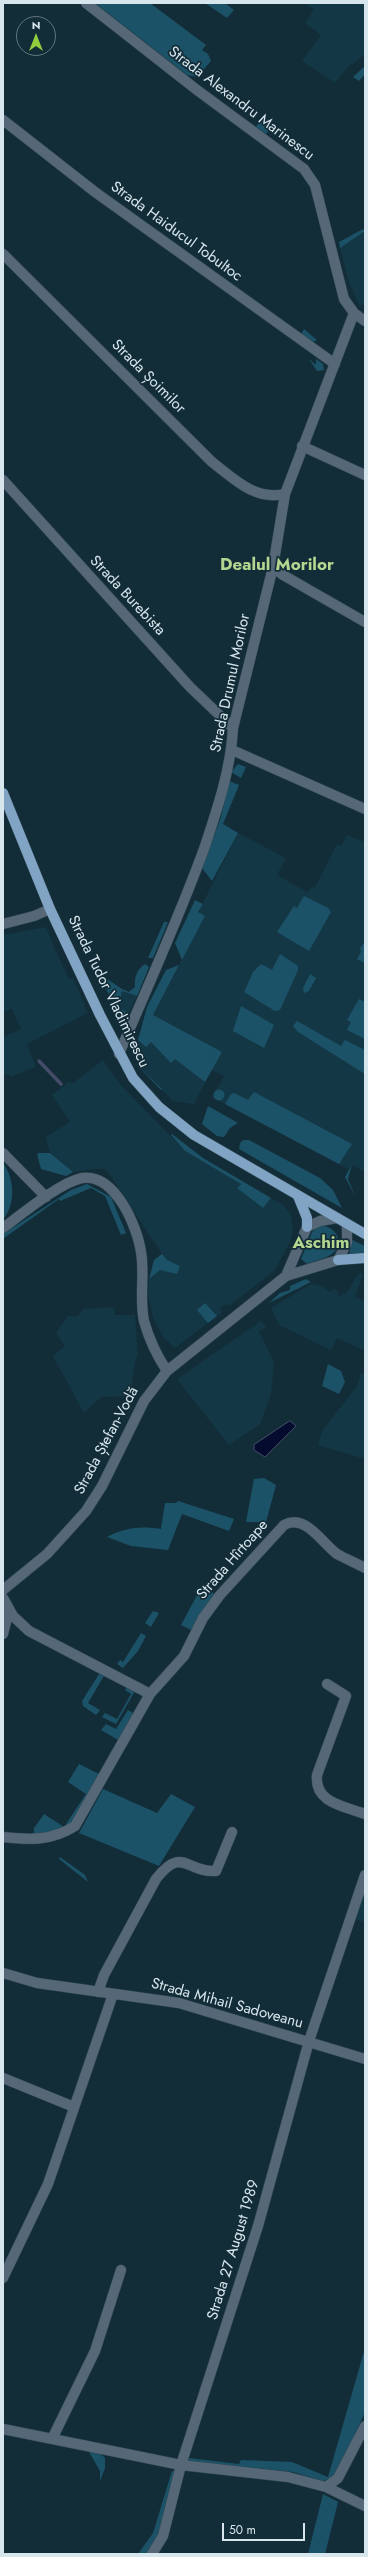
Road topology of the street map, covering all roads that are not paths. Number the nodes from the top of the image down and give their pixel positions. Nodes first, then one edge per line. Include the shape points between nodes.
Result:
1 (86, 3) edge
2 (3, 120) edge
3 (3, 254) edge
4 (354, 313) junction
5 (365, 321) edge
6 (335, 364) junction
7 (302, 446) junction
8 (365, 475) edge
9 (3, 480) edge
10 (285, 494) junction
11 (273, 567) junction
12 (365, 622) edge
13 (233, 728) junction
14 (232, 750) junction
15 (3, 793) edge
16 (365, 809) edge
17 (50, 909) junction
18 (3, 924) edge
19 (119, 1054) junction
20 (3, 1153) edge
21 (298, 1196) junction
22 (46, 1197) junction
23 (337, 1218) junction
24 (347, 1224) junction
25 (307, 1227) junction
26 (3, 1228) edge
27 (365, 1234) edge
28 (365, 1258) edge
29 (338, 1260) junction
30 (286, 1276) junction
31 (167, 1371) junction
32 (365, 1568) edge
33 (3, 1590) edge
34 (3, 1598) edge
35 (8, 1610) junction
36 (3, 1634) edge
37 (327, 1684) dead end
38 (150, 1694) junction
39 (365, 1814) edge
40 (232, 1832) dead end
41 (3, 1837) edge
42 (365, 1875) edge
43 (3, 1973) edge
44 (98, 1992) junction
45 (113, 1994) junction
46 (309, 2041) junction
47 (365, 2059) edge
48 (3, 2078) edge
49 (74, 2107) junction
50 (121, 2270) dead end
51 (3, 2278) edge
52 (365, 2426) edge
53 (3, 2429) edge
54 (53, 2437) junction
55 (181, 2465) junction
56 (326, 2487) junction
57 (365, 2506) edge
58 (152, 2554) edge

1 - 4 street, Strada Alexandru Marinescu via 304,169 315,185 344,299
2 - 6 street, Strada Haiducul Tobultoc via 89,187
3 - 10 street, Strada Șoimilor via 212,462 247,488 260,494
4 - 5 street, Strada Alexandru Marinescu
4 - 6 street, Strada Drumul Morilor
6 - 7 street, Strada Drumul Morilor
7 - 8 street
7 - 10 street, Strada Drumul Morilor
9 - 13 street, Strada Burebista via 190,687
10 - 11 street, Strada Drumul Morilor
11 - 12 street via 282,575
11 - 13 street, Strada Drumul Morilor
13 - 14 street, Strada Drumul Morilor
14 - 16 street
14 - 19 street, Strada Drumul Morilor via 213,821 191,884
15 - 17 main road, Strada Tudor Vladimirescu
17 - 18 street
17 - 19 main road, Strada Tudor Vladimirescu
19 - 21 main road, Strada Tudor Vladimirescu via 147,1095 177,1122
20 - 22 street
21 - 23 main road, Strada Tudor Vladimirescu
21 - 25 main road via 305,1212
22 - 26 street
22 - 31 street via 81,1178 90,1178 108,1185 115,1193 140,1242 144,1321 155,1350
23 - 24 main road, Strada Tudor Vladimirescu
23 - 25 street via 320,1221
24 - 27 main road, Strada Tudor Vladimirescu
24 - 29 street via 347,1243
25 - 30 street, Strada Ștefan-Vodă
28 - 29 main road
29 - 30 street, Strada Ștefan-Vodă
30 - 31 street, Strada Ștefan-Vodă
31 - 33 street, Strada Ștefan-Vodă via 144,1401 102,1486 86,1511 47,1554
32 - 38 street, Strada Hîrtoape via 338,1554 304,1525 295,1522 284,1525 220,1595 203,1618 184,1656
34 - 35 street
35 - 36 street
35 - 38 street via 29,1631
37 - 39 street via 346,1696 316,1775 316,1786 324,1798
38 - 41 street, Strada Hîrtoape via 75,1826 55,1837 43,1839
40 - 44 street via 216,1871 209,1872 179,1862 171,1863 165,1868 156,1879 104,1975
42 - 46 street, Strada 27 August 1989
43 - 44 street, Strada Mihail Sadoveanu via 37,1983
44 - 45 street, Strada Mihail Sadoveanu
45 - 46 street, Strada Mihail Sadoveanu via 179,2004
45 - 49 street
46 - 47 street
46 - 55 street, Strada 27 August 1989 via 258,2226
48 - 49 street
49 - 51 street via 48,2184
50 - 54 street via 95,2351
52 - 56 street via 338,2478
53 - 54 street
54 - 55 street via 116,2453
55 - 56 street via 288,2477
55 - 58 street, Strada 27 August 1989 via 163,2536
56 - 57 street

